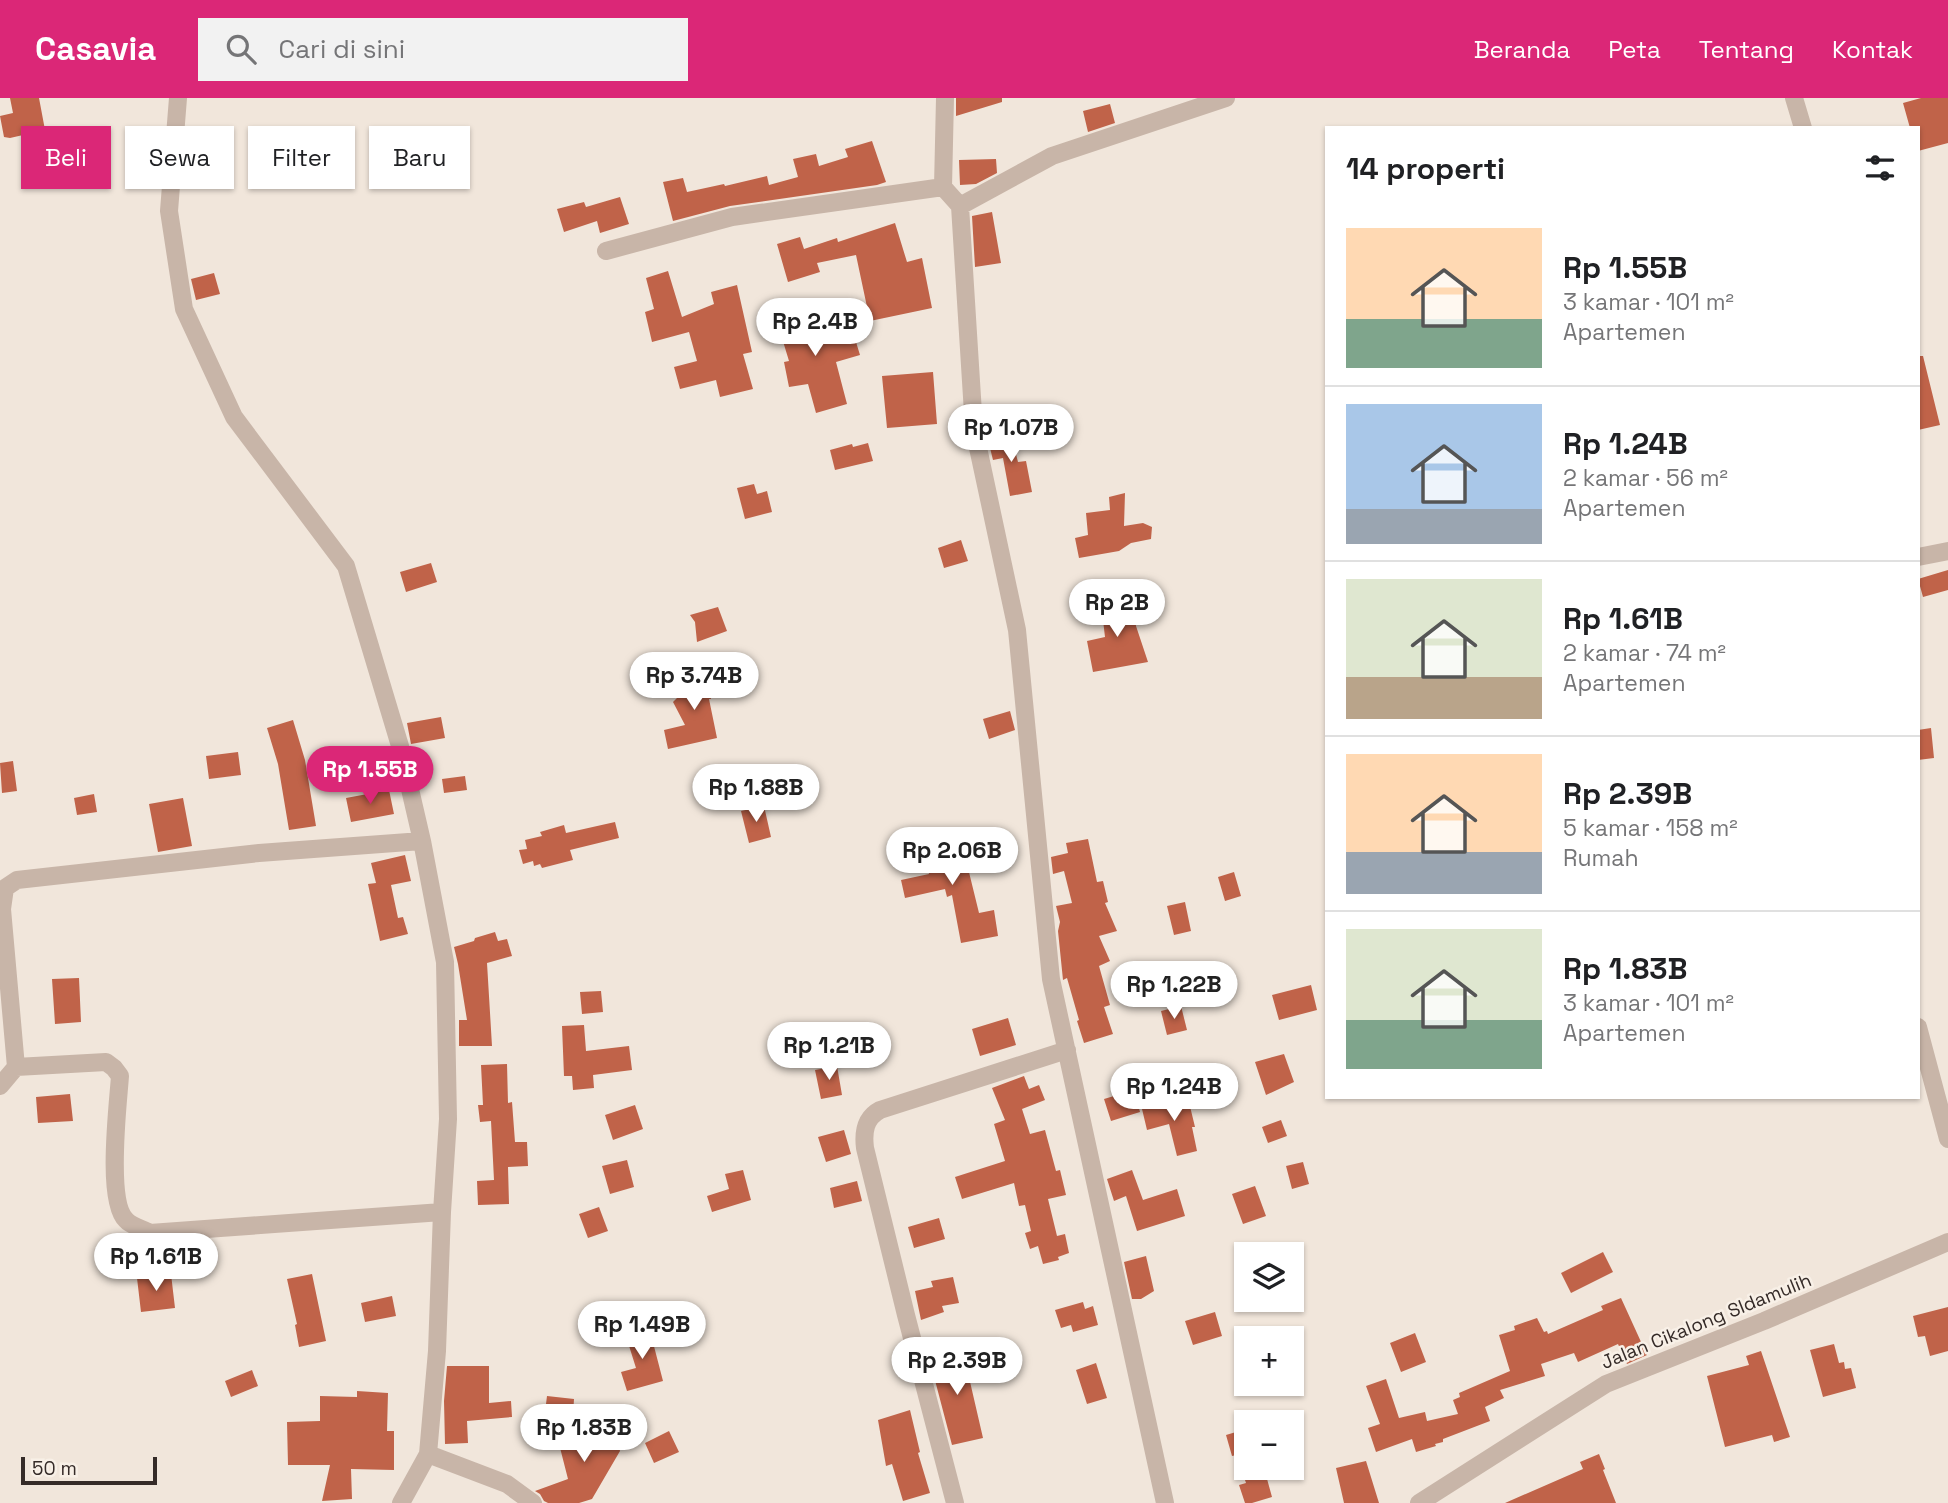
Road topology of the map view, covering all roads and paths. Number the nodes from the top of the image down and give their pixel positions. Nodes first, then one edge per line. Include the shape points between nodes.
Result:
1 (178, 98) edge
2 (945, 98) edge
3 (1226, 98) edge
4 (1797, 99) edge
5 (1802, 126) edge
6 (943, 187) junction
7 (960, 206) junction
8 (606, 251) dead end
9 (1948, 551) edge
10 (1920, 557) edge
11 (422, 841) junction
12 (1920, 1034) edge
13 (1067, 1050) junction
14 (16, 1066) junction
15 (0, 1087) edge
16 (1948, 1139) edge
17 (442, 1212) junction
18 (1948, 1242) edge
19 (428, 1454) junction
20 (401, 1503) edge
21 (533, 1503) edge
22 (955, 1503) edge
23 (1165, 1503) edge
24 (1419, 1503) edge

1 - 11 street via 169,211 184,309 234,417 346,566 400,746
2 - 6 street
3 - 7 street via 1052,156
4 - 5 street
6 - 7 street
6 - 8 street via 732,217
7 - 13 street via 974,429 1017,630 1051,979
9 - 10 street
11 - 14 street via 259,853 17,880 5,888 2,909
11 - 17 street via 445,962 448,1119
12 - 16 street
13 - 22 street via 880,1110 865,1128 865,1148
13 - 23 street
14 - 15 street
14 - 17 street via 106,1062 114,1068 120,1076 114,1180 117,1201 125,1220 150,1233
17 - 19 street
18 - 24 street, Jalan Cikalong SIdamulih via 1606,1384
19 - 20 street
19 - 21 street via 508,1484

